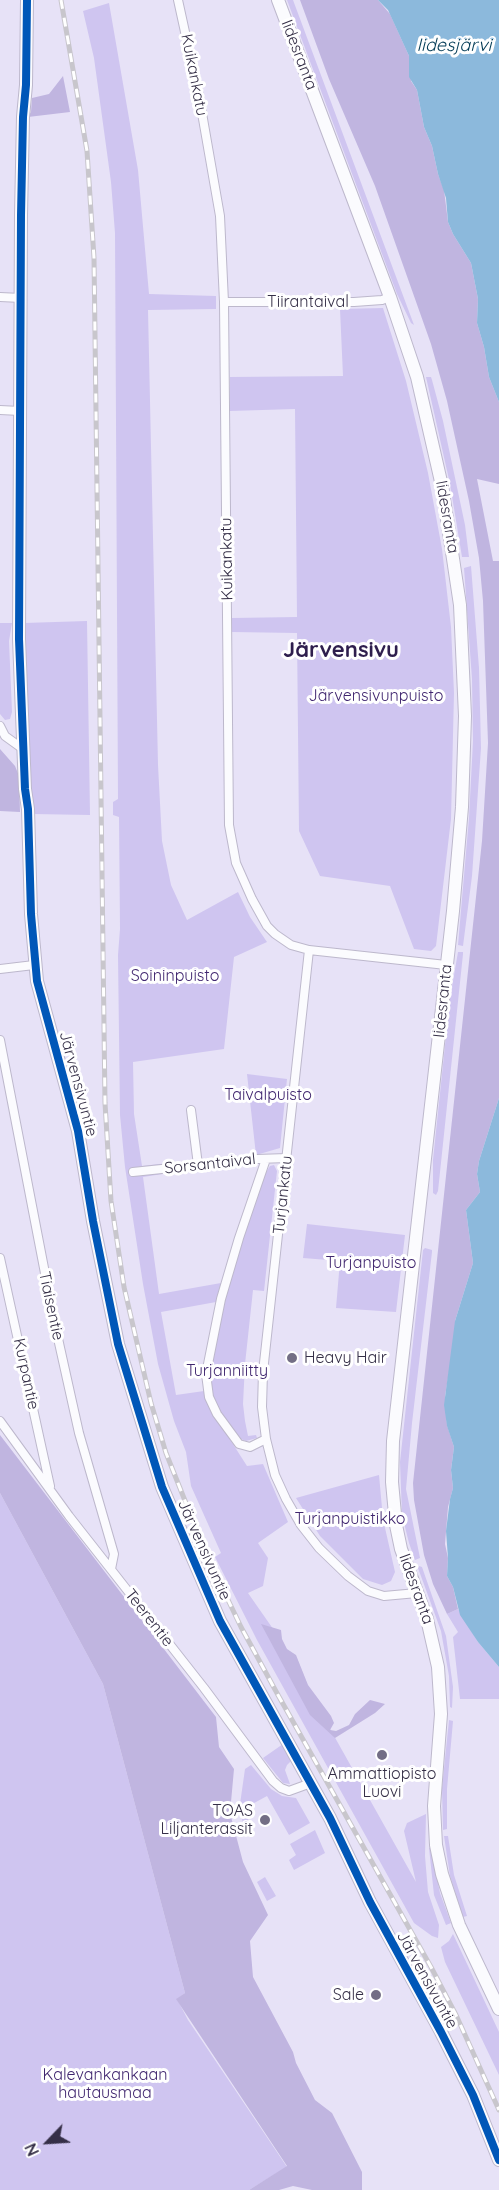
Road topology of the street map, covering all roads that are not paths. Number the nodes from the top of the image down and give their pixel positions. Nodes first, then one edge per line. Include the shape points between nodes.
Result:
1 (27, 0) edge
2 (178, 0) edge
3 (278, 0) edge
4 (0, 297) edge
5 (390, 297) junction
6 (21, 298) junction
7 (224, 302) junction
8 (0, 410) edge
9 (20, 411) junction
10 (0, 726) edge
11 (23, 749) junction
12 (309, 950) junction
13 (34, 964) junction
14 (446, 965) junction
15 (0, 969) edge
16 (0, 1040) edge
17 (191, 1110) dead end
18 (287, 1158) junction
19 (266, 1159) junction
20 (198, 1165) junction
21 (133, 1172) dead end
22 (0, 1258) edge
23 (0, 1421) edge
24 (266, 1439) junction
25 (51, 1489) junction
26 (111, 1569) junction
27 (417, 1593) junction
28 (311, 1783) junction
29 (499, 2009) edge
30 (499, 2160) edge

1 - 6 street, Järvensivuntie
2 - 7 street, Kuikankatu via 216,187
3 - 5 street, Iidesranta
4 - 6 street
5 - 7 street, Tiirantaival via 375,301
5 - 14 street, Iidesranta via 417,377 438,462 460,605 464,781
6 - 9 street, Järvensivuntie
7 - 12 street, Kuikankatu via 229,825 236,863 261,917 282,940
8 - 9 street
9 - 11 street, Järvensivuntie via 19,639
10 - 11 street via 5,736
11 - 13 street, Järvensivuntie
12 - 14 street, Kuikankatu
12 - 18 street, Turjankatu
13 - 15 street
13 - 28 street, Järvensivuntie via 77,1125 115,1333 156,1472 220,1621
14 - 27 street, Iidesranta via 392,1461 396,1525
16 - 26 street, Tiaisentie via 55,1326 114,1554
17 - 20 street
18 - 19 street, Sorsantaival
18 - 24 street, Turjankatu via 262,1372
19 - 20 street, Sorsantaival
19 - 24 street, Turjankatu via 221,1299 206,1374 209,1397 217,1414 239,1444 250,1447
20 - 21 street, Sorsantaival
22 - 25 street, Kurpantie
23 - 25 street, Teerentie
24 - 27 street, Turjankatu via 286,1499 319,1548 368,1592 384,1596
25 - 26 street, Teerentie
26 - 28 street, Teerentie via 273,1781 289,1791
27 - 29 street, Iidesranta via 430,1629 440,1682 436,1845 459,1925
28 - 30 street, Järvensivuntie via 465,2079

